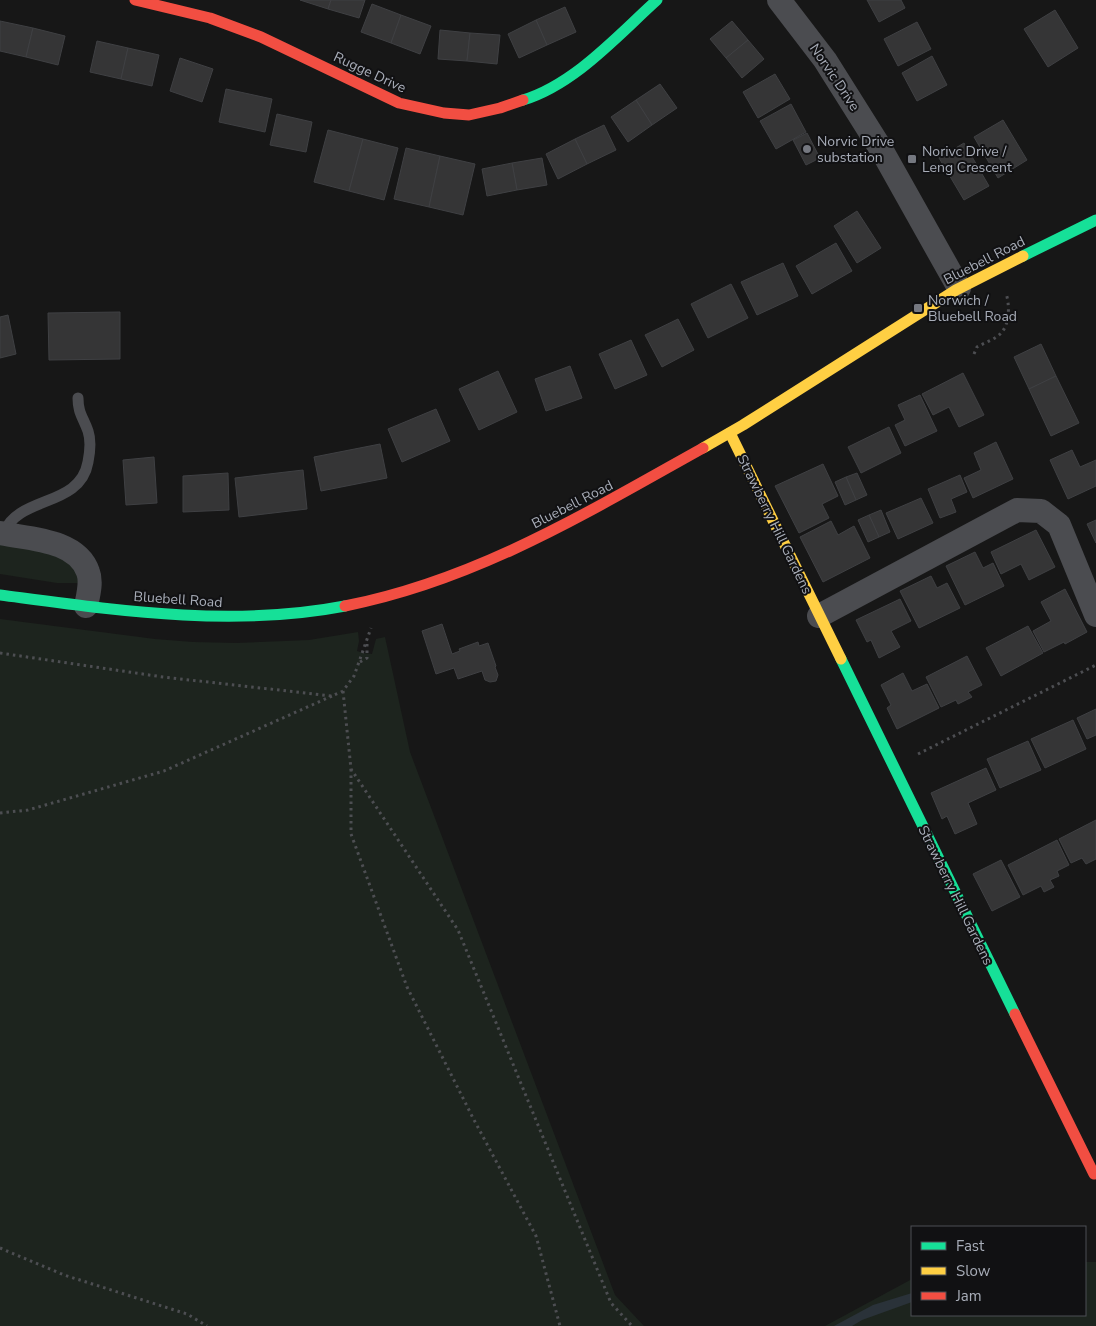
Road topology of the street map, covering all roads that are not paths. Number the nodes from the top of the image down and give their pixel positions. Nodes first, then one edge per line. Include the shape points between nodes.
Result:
1 (135, 0) edge
2 (657, 0) edge
3 (779, 0) edge
4 (1096, 220) edge
5 (959, 288) junction
6 (78, 398) dead end
7 (730, 433) junction
8 (2, 533) edge
9 (0, 595) edge
10 (86, 606) junction
11 (1096, 615) edge
12 (819, 616) junction
13 (1094, 1174) dead end

1 - 2 street, Rugge Drive via 210,18 261,37 399,103 444,114 469,115 534,97 559,84
3 - 5 street, Norvic Drive via 825,60 881,149
4 - 5 street, Bluebell Road
5 - 7 street, Bluebell Road
6 - 8 lane via 78,409 88,431 90,446 82,479 73,489 19,515
7 - 10 street, Bluebell Road via 555,531 487,562 367,602 284,615 223,617
7 - 12 street, Strawberry Hill Gardens
8 - 10 street via 59,545 72,552 89,572
9 - 10 street, Bluebell Road
11 - 12 street via 1059,525 1041,511 1016,510
12 - 13 street, Strawberry Hill Gardens

